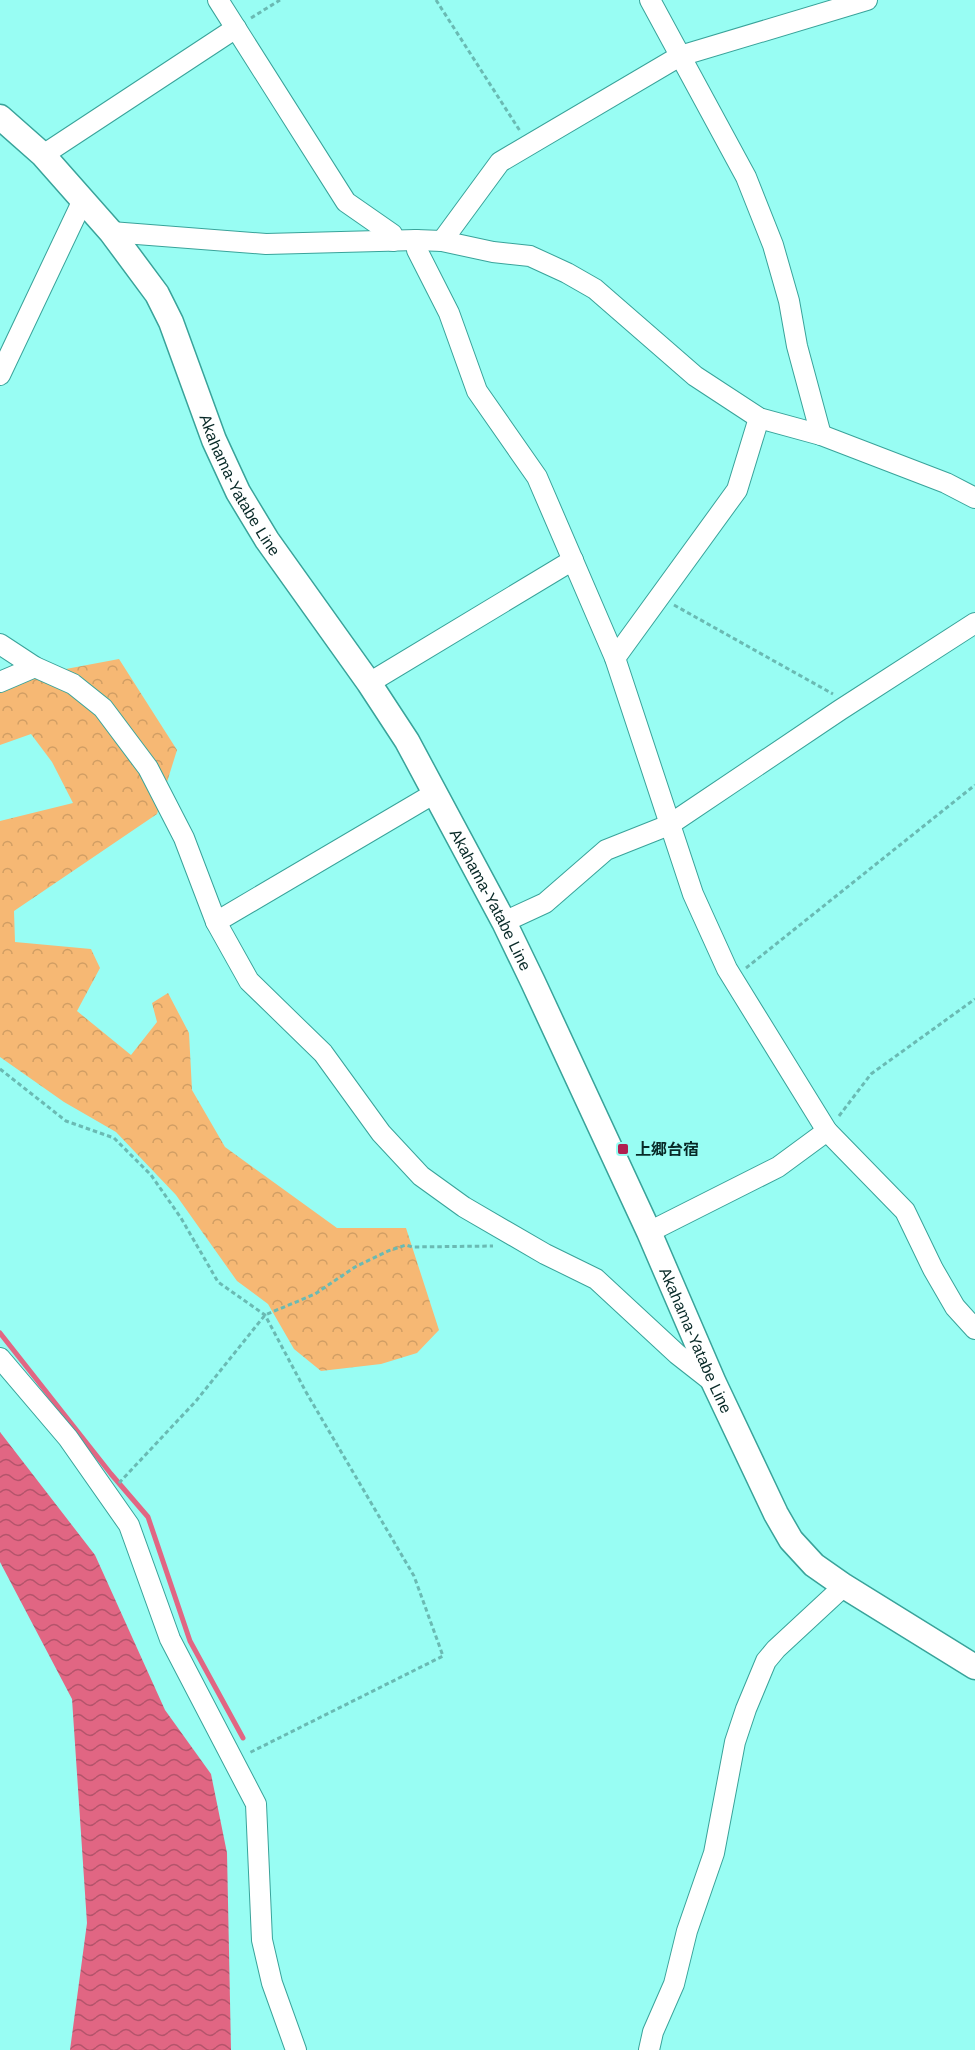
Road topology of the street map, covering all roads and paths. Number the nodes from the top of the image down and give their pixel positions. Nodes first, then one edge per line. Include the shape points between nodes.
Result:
1 (218, 0) edge
2 (280, 0) edge
3 (436, 0) edge
4 (650, 0) edge
5 (867, 0) edge
6 (236, 28) junction
7 (680, 56) junction
8 (0, 117) edge
9 (529, 145) junction
10 (43, 156) junction
11 (83, 200) junction
12 (111, 232) junction
13 (416, 240) junction
14 (393, 241) junction
15 (442, 241) junction
16 (0, 375) edge
17 (759, 418) junction
18 (821, 435) junction
19 (975, 498) edge
20 (573, 560) junction
21 (659, 597) junction
22 (975, 624) edge
23 (0, 644) edge
24 (615, 658) junction
25 (35, 667) junction
26 (0, 682) edge
27 (369, 683) junction
28 (850, 703) junction
29 (975, 785) edge
30 (435, 793) junction
31 (669, 825) junction
32 (216, 922) junction
33 (504, 922) junction
34 (733, 978) junction
35 (975, 999) edge
36 (0, 1069) edge
37 (827, 1131) junction
38 (649, 1232) junction
39 (503, 1247) dead end
40 (264, 1315) junction
41 (975, 1329) edge
42 (0, 1358) edge
43 (714, 1383) junction
44 (108, 1496) junction
45 (844, 1586) junction
46 (975, 1667) edge
47 (233, 1760) junction
48 (296, 2050) edge
49 (649, 2050) edge

1 - 6 street
2 - 6 path
3 - 9 path
4 - 7 street
5 - 7 street
6 - 10 street
6 - 14 street via 346,202 392,234
7 - 9 street
7 - 18 street via 746,177 773,245
8 - 10 main road, Akahama-Yatabe Line
9 - 15 street via 500,162
10 - 11 main road, Akahama-Yatabe Line
11 - 12 main road, Akahama-Yatabe Line
11 - 16 street
12 - 14 street via 266,244
12 - 27 main road, Akahama-Yatabe Line via 157,294 171,322 214,440 238,492 267,540
13 - 14 street
13 - 15 street
13 - 20 street via 477,392 537,477
15 - 17 street via 530,256 567,273 595,290 695,376
17 - 18 street
17 - 21 street via 737,490
18 - 19 street
20 - 24 street
20 - 27 street
21 - 24 street
21 - 28 path
22 - 28 street
23 - 25 street
24 - 31 street
25 - 26 street
25 - 32 street via 73,684 102,708 148,768 184,837
27 - 30 main road, Akahama-Yatabe Line
28 - 31 street
29 - 34 path
30 - 32 street
30 - 33 main road, Akahama-Yatabe Line
31 - 33 street via 606,850 545,903
31 - 34 street via 693,894
32 - 43 street via 249,981 323,1053 381,1133 421,1176 464,1207 545,1254 596,1278
33 - 38 main road, Akahama-Yatabe Line
34 - 37 street
35 - 37 path via 871,1074
36 - 40 path via 66,1121 114,1138 151,1175 218,1282
37 - 38 street via 778,1167
37 - 41 street via 905,1211 955,1307
38 - 43 main road, Akahama-Yatabe Line
39 - 40 path via 406,1245 355,1267 315,1294
40 - 44 path via 195,1401
40 - 47 path via 414,1576 443,1656
42 - 44 street via 68,1438
43 - 45 main road, Akahama-Yatabe Line via 791,1540 814,1565
44 - 47 street via 129,1525 170,1639
45 - 46 main road, Akahama-Yatabe Line
45 - 49 street via 766,1661 735,1742 714,1853 674,1984
47 - 48 street via 256,1804 262,1940 272,1983

